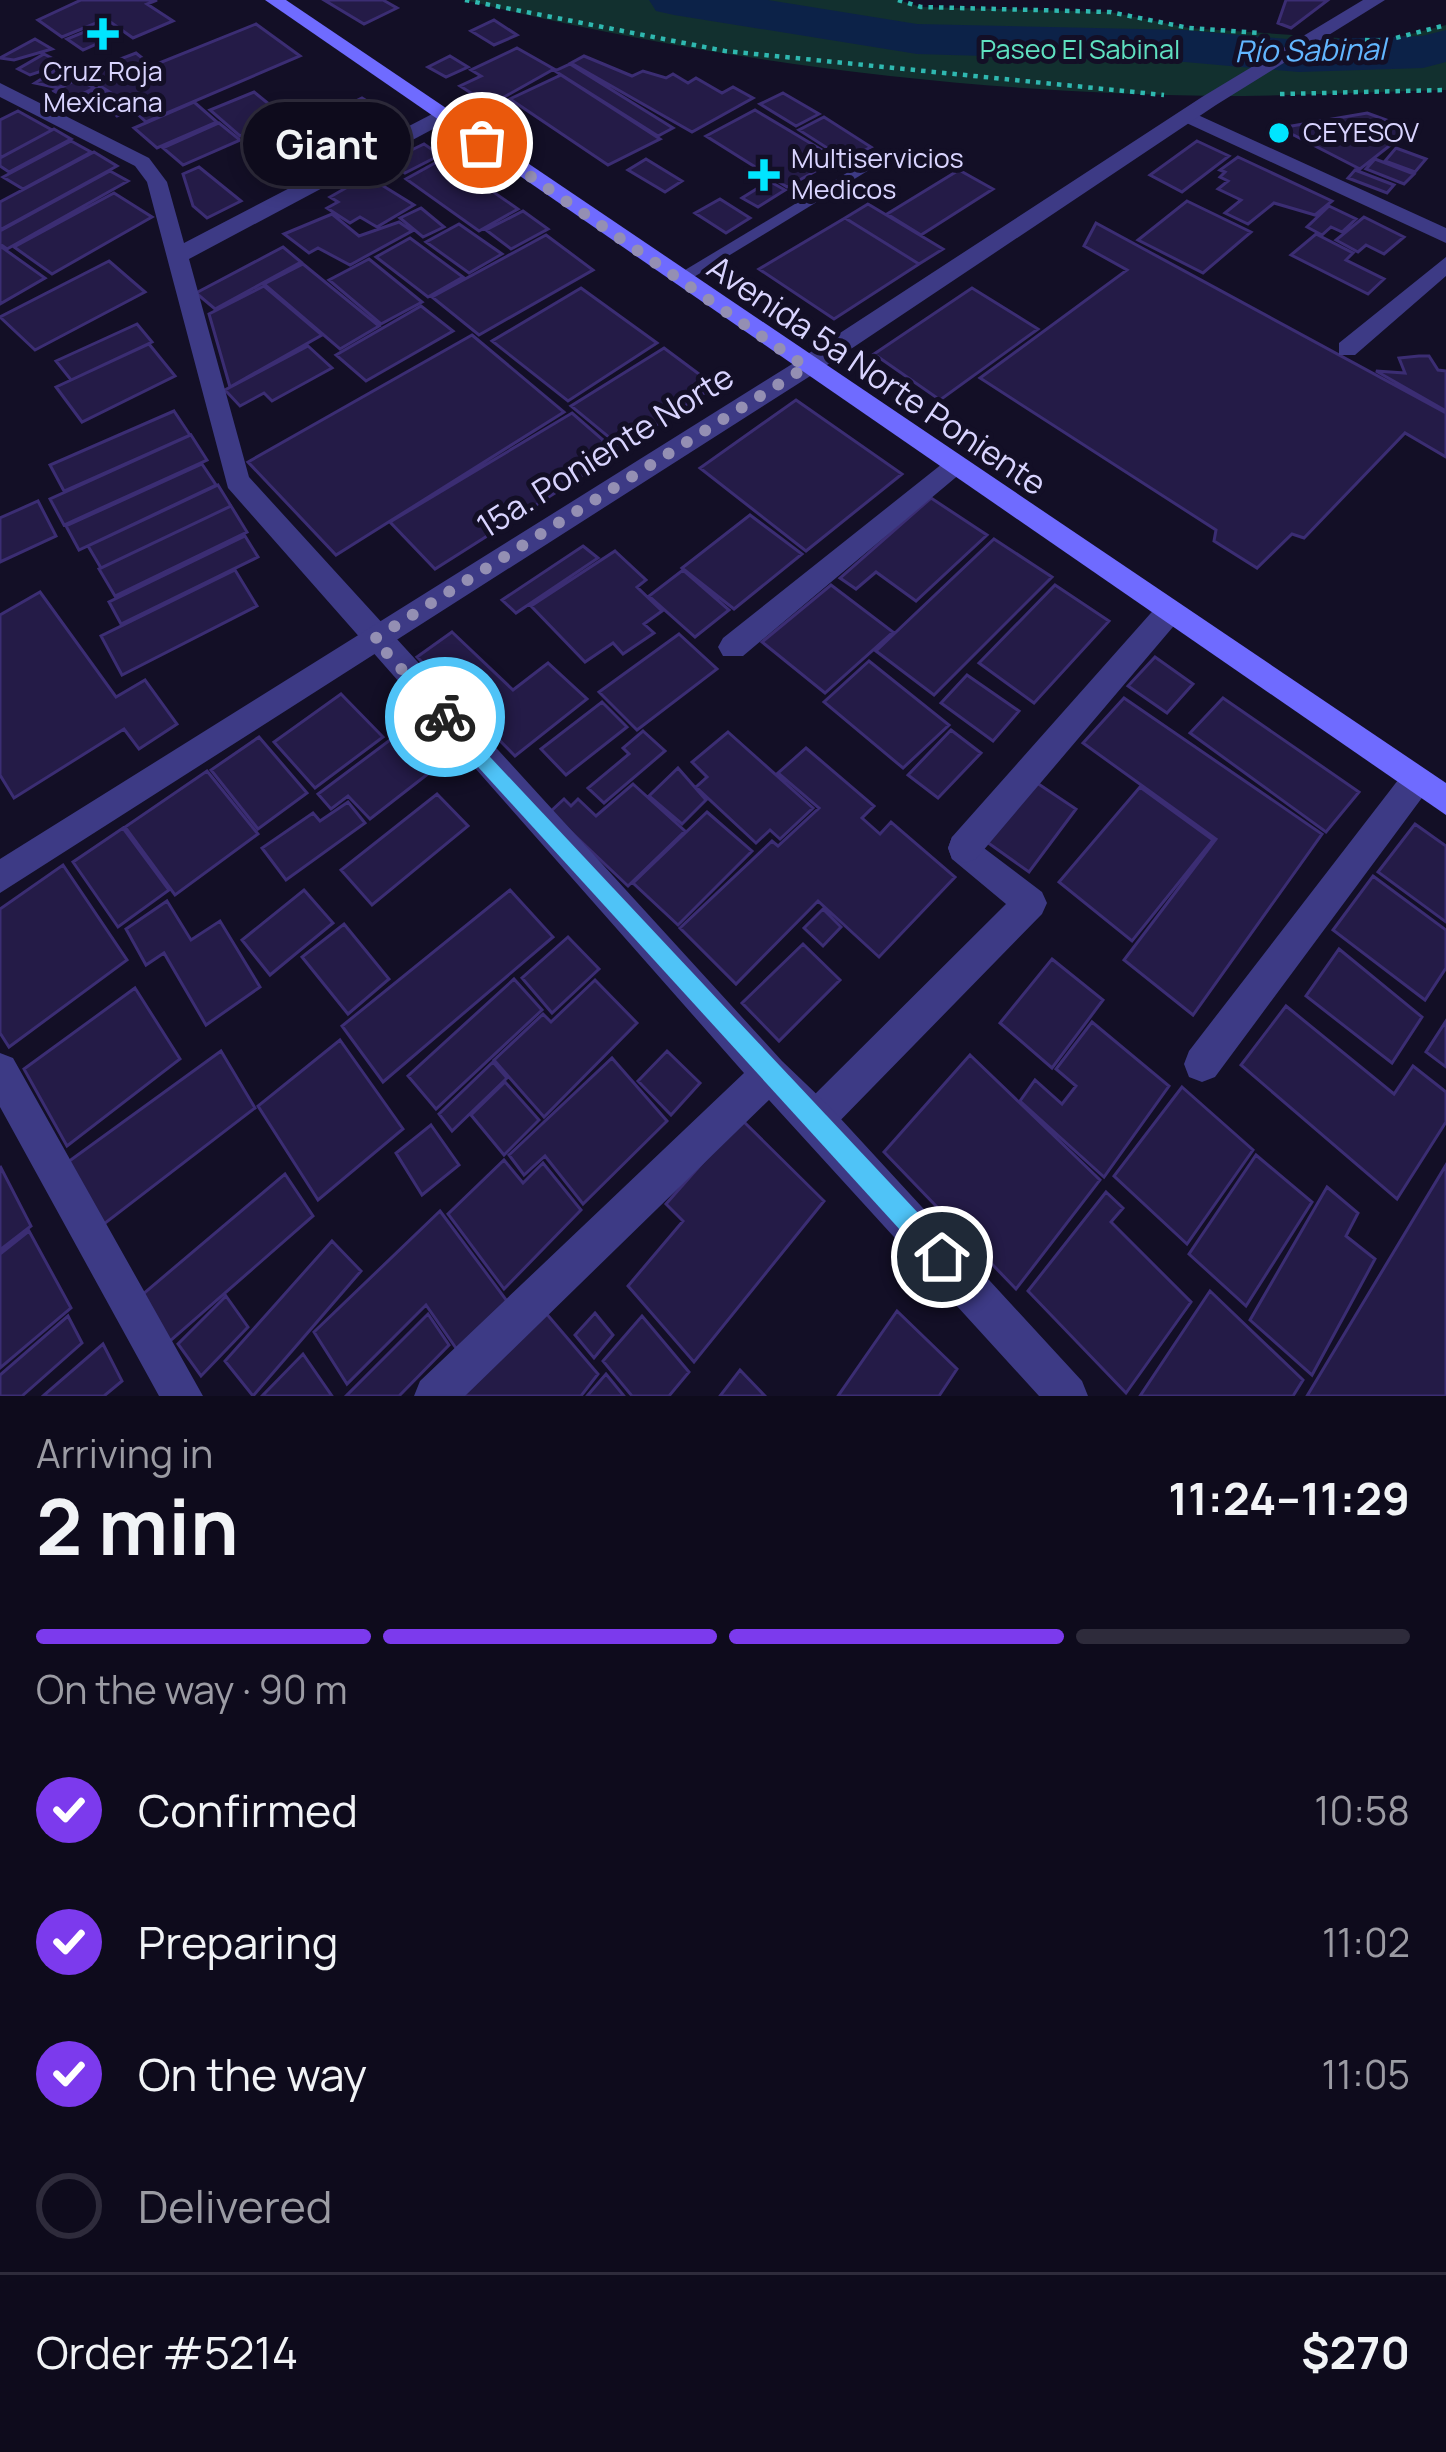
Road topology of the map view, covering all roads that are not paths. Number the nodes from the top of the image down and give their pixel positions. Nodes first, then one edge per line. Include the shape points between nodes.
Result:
1 (274, 0) edge
2 (1376, 0) edge
3 (0, 89) edge
4 (1210, 101) junction
5 (443, 116) junction
6 (885, 157) dead end
7 (1446, 236) edge
8 (180, 254) junction
9 (1446, 264) edge
10 (678, 279) junction
11 (1347, 349) dead end
12 (806, 367) junction
13 (952, 466) junction
14 (1168, 613) junction
15 (374, 639) junction
16 (734, 647) dead end
17 (1416, 781) junction
18 (1446, 801) edge
19 (0, 877) edge
20 (1202, 1064) dead end
21 (0, 1071) edge
22 (769, 1075) junction
23 (816, 1119) junction
24 (182, 1396) edge
25 (436, 1396) edge
26 (1067, 1396) edge

1 - 5 main road, Avenida 5a Norte Poniente
2 - 4 street, 15a. Poniente Norte
3 - 8 street via 142,162 157,182
4 - 7 street
4 - 12 street, 15a. Poniente Norte
5 - 8 street
5 - 10 main road, Avenida 5a Norte Poniente
6 - 10 lane
8 - 15 street via 229,465
9 - 11 street
10 - 12 main road, Avenida 5a Norte Poniente
12 - 13 main road, Avenida 5a Norte Poniente
12 - 15 street, 15a. Poniente Norte
13 - 14 main road, Avenida 5a Norte Poniente
13 - 16 street
14 - 17 main road, Avenida 5a Norte Poniente
14 - 23 street via 964,848 1030,904
15 - 19 street, 15a. Poniente Norte
15 - 22 street
17 - 18 main road, Avenida 5a Norte Poniente
17 - 20 street
21 - 24 street
22 - 23 street
22 - 25 street
23 - 26 street

